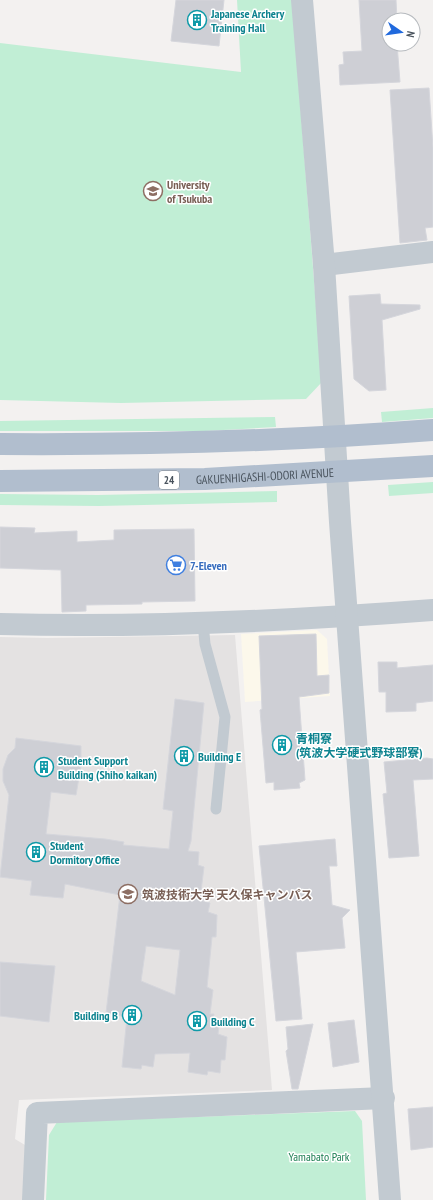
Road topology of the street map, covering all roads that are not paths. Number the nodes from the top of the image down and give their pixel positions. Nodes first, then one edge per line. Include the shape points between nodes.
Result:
1 (302, 0) edge
2 (433, 252) edge
3 (324, 265) junction
4 (433, 430) edge
5 (335, 437) junction
6 (0, 444) edge
7 (433, 466) edge
8 (337, 472) junction
9 (0, 481) edge
10 (433, 610) edge
11 (347, 616) junction
12 (203, 622) junction
13 (0, 624) edge
14 (216, 809) dead end
15 (384, 1098) junction
16 (33, 1200) edge
17 (390, 1200) edge

1 - 3 street
2 - 3 street
3 - 5 street
4 - 5 main road
5 - 6 main road via 201,443
5 - 8 street
7 - 8 main road, GAKUENHIGASHI-ODORI AVENUE / 24
8 - 9 main road, GAKUENHIGASHI-ODORI AVENUE / 24 via 205,479
8 - 11 street
10 - 11 street
11 - 12 street
11 - 15 street
12 - 13 street via 59,626
12 - 14 lane via 205,644 225,717
15 - 16 street via 37,1114
15 - 17 street

